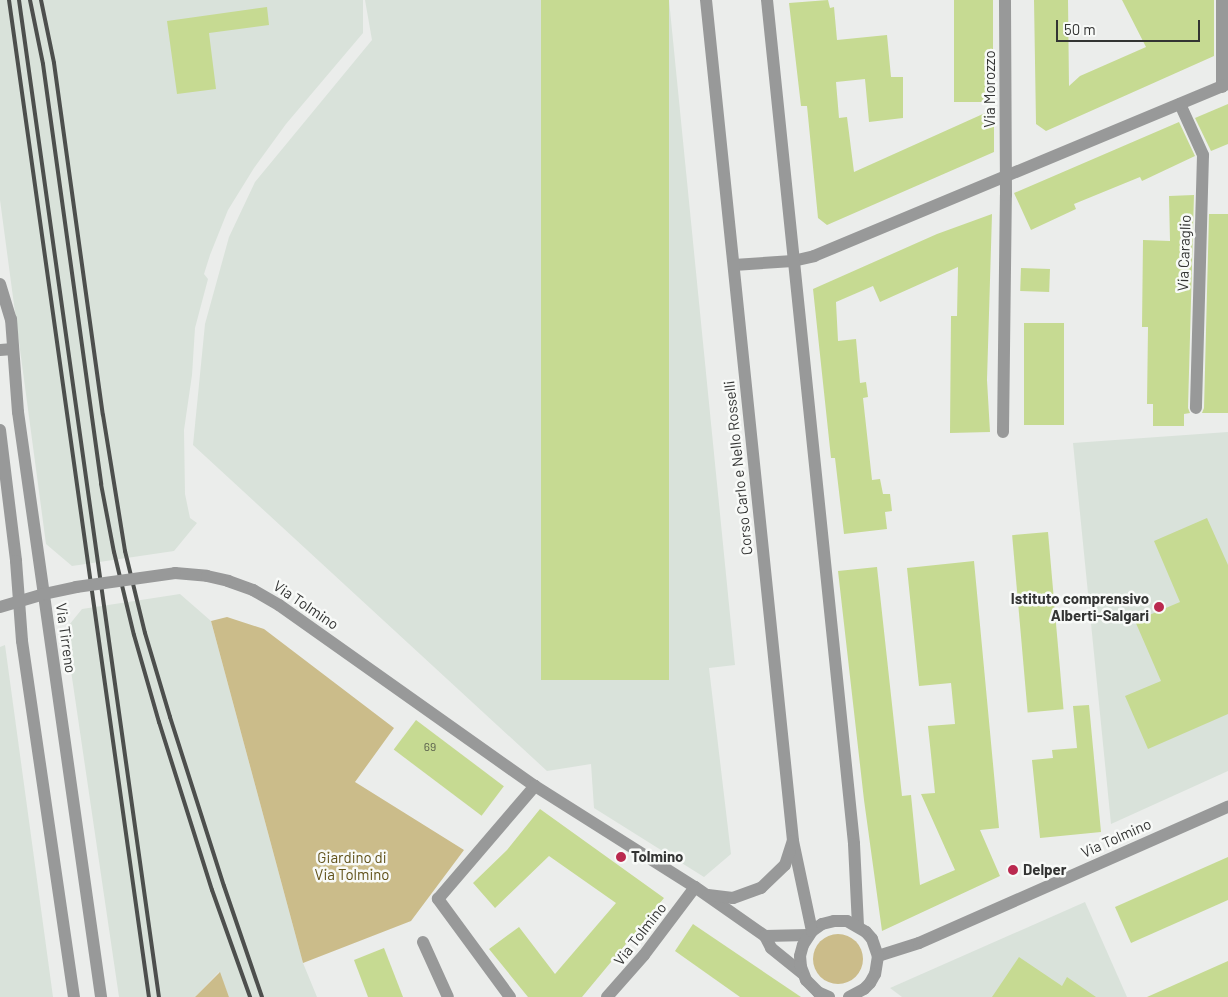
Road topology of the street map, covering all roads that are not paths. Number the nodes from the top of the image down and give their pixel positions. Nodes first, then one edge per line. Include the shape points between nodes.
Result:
1 (706, 0) edge
2 (767, 0) edge
3 (1006, 0) edge
4 (1222, 0) edge
5 (1225, 86) edge
6 (1180, 104) junction
7 (1006, 177) junction
8 (793, 261) junction
9 (734, 265) junction
10 (0, 284) edge
11 (13, 349) junction
12 (0, 350) edge
13 (1196, 408) dead end
14 (0, 430) edge
15 (1003, 432) dead end
16 (44, 594) junction
17 (19, 602) junction
18 (0, 607) edge
19 (536, 786) junction
20 (1228, 807) edge
21 (793, 842) junction
22 (695, 888) junction
23 (706, 895) junction
24 (858, 926) junction
25 (810, 933) junction
26 (764, 936) junction
27 (423, 942) dead end
28 (878, 956) junction
29 (804, 977) junction
30 (865, 993) edge
31 (74, 997) edge
32 (101, 997) edge
33 (448, 997) edge
34 (510, 997) edge
35 (607, 997) edge
36 (811, 997) edge
37 (829, 997) edge
38 (849, 997) edge

1 - 9 street, Corso Carlo e Nello Rosselli
2 - 8 street
3 - 7 street, Via Morozzo
4 - 5 street
5 - 6 street
6 - 7 street
6 - 13 street, Via Caraglio via 1203,155
7 - 8 street via 814,256
7 - 15 street
8 - 9 street
8 - 24 street via 854,844
9 - 21 street, Corso Carlo e Nello Rosselli
10 - 11 street, Via Tirreno via 11,319
11 - 12 street
11 - 16 street, Via Tirreno via 18,412
14 - 17 street
16 - 17 street, Via Tolmino
16 - 19 street, Via Tolmino, bridge via 188,573 253,590
16 - 32 street, Via Tirreno
17 - 18 street, Via Tolmino
17 - 31 street via 22,642
19 - 22 street, Via Tolmino
19 - 34 street via 438,899
20 - 28 street, Via Tolmino via 919,943
21 - 23 street via 785,865 761,888 733,898
21 - 25 street, Corso Carlo e Nello Rosselli
22 - 23 street, Via Tolmino
22 - 35 street, Via Tolmino via 644,956
23 - 26 street, Via Tolmino
24 - 25 street via 834,921 822,924
24 - 28 street via 872,939
25 - 26 street via 791,937
25 - 29 street via 800,956
26 - 29 street, Via Tolmino via 771,948
27 - 33 street
28 - 30 street via 875,974
29 - 36 street
29 - 37 street, Via Tolmino via 818,992
30 - 38 street

